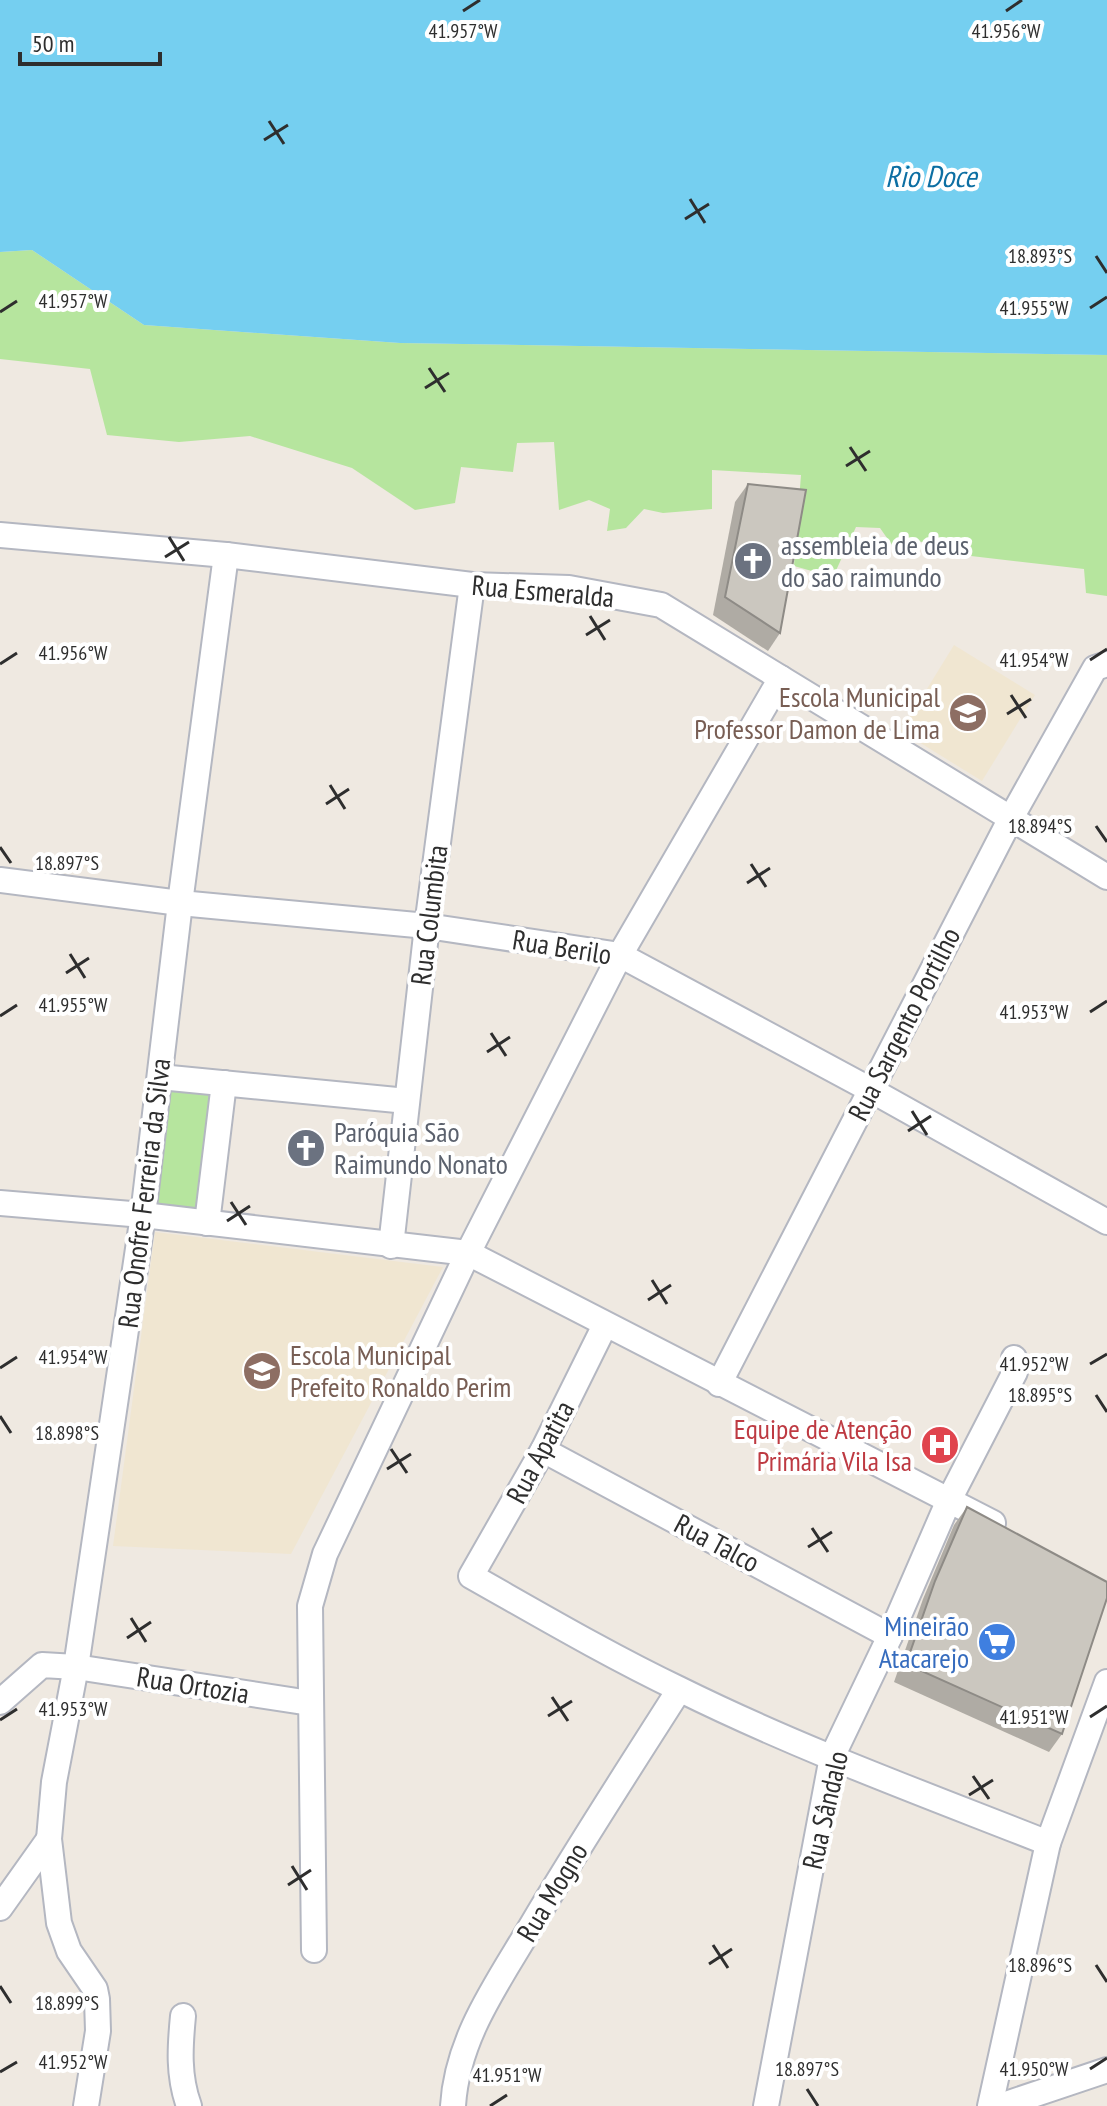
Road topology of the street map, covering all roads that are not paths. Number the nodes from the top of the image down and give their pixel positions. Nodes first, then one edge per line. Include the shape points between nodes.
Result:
1 (0, 535) edge
2 (226, 555) junction
3 (472, 585) junction
4 (1101, 666) edge
5 (781, 678) junction
6 (1011, 818) junction
7 (1107, 877) edge
8 (0, 880) edge
9 (180, 903) junction
10 (427, 926) junction
11 (620, 955) junction
12 (160, 1077) junction
13 (224, 1083) junction
14 (869, 1089) junction
15 (407, 1101) junction
16 (0, 1203) edge
17 (143, 1215) junction
18 (1107, 1222) edge
19 (207, 1223) junction
20 (391, 1246) junction
21 (468, 1253) junction
22 (605, 1325) junction
23 (1014, 1358) dead end
24 (719, 1384) junction
25 (543, 1450) junction
26 (949, 1500) junction
27 (1015, 1534) edge
28 (890, 1636) junction
29 (76, 1667) junction
30 (679, 1690) junction
31 (0, 1702) edge
32 (1105, 1702) edge
33 (310, 1703) junction
34 (832, 1757) junction
35 (49, 1839) junction
36 (1048, 1843) junction
37 (0, 1908) edge
38 (314, 1950) dead end
39 (183, 2016) dead end
40 (1107, 2070) edge
41 (86, 2106) edge
42 (189, 2106) edge
43 (453, 2106) edge
44 (766, 2106) edge
45 (990, 2106) edge
46 (1000, 2106) edge

1 - 2 street, Rua Esmeralda
2 - 3 street, Rua Esmeralda
2 - 9 street, Rua Onofre Ferreira da Silva
3 - 5 street, Rua Esmeralda via 569,588 661,605
3 - 10 street, Rua Columbita
4 - 6 street, Rua Sargento Portilho
5 - 6 street, Rua Esmeralda
5 - 11 street
6 - 7 street, Rua Esmeralda
6 - 14 street, Rua Sargento Portilho
8 - 9 street, Rua Berilo
9 - 10 street, Rua Berilo
9 - 12 street, Rua Onofre Ferreira da Silva
10 - 11 street, Rua Berilo
10 - 15 street, Rua Columbita
11 - 14 street, Rua Berilo
11 - 21 street
12 - 13 street
12 - 17 street, Rua Onofre Ferreira da Silva
13 - 15 street
13 - 19 street
14 - 18 street, Rua Berilo
14 - 24 street, Rua Sargento Portilho
15 - 20 street, Rua Columbita
16 - 17 street
17 - 19 street
17 - 29 street, Rua Onofre Ferreira da Silva
19 - 20 street
20 - 21 street
21 - 22 street
21 - 33 street via 325,1554 310,1606
22 - 24 street
22 - 25 street, Rua Apatita
23 - 26 street, Rua Sândalo via 1015,1372
24 - 26 street
25 - 28 street, Rua Talco
25 - 30 street, Rua Apatita via 471,1576
26 - 27 street
26 - 28 street, Rua Sândalo
28 - 34 street, Rua Sândalo
29 - 31 street, Rua Ortozia via 42,1665
29 - 33 street, Rua Ortozia
29 - 35 street, Rua Onofre Ferreira da Silva
30 - 34 street
30 - 43 street, Rua Mogno via 475,2020 459,2063
32 - 36 street
33 - 38 street
34 - 36 street
34 - 44 street, Rua Sândalo
35 - 37 street
35 - 41 street, Rua Onofre Ferreira da Silva via 59,1923 97,1999 98,2031
36 - 45 street
39 - 42 street via 179,2052
40 - 46 street

